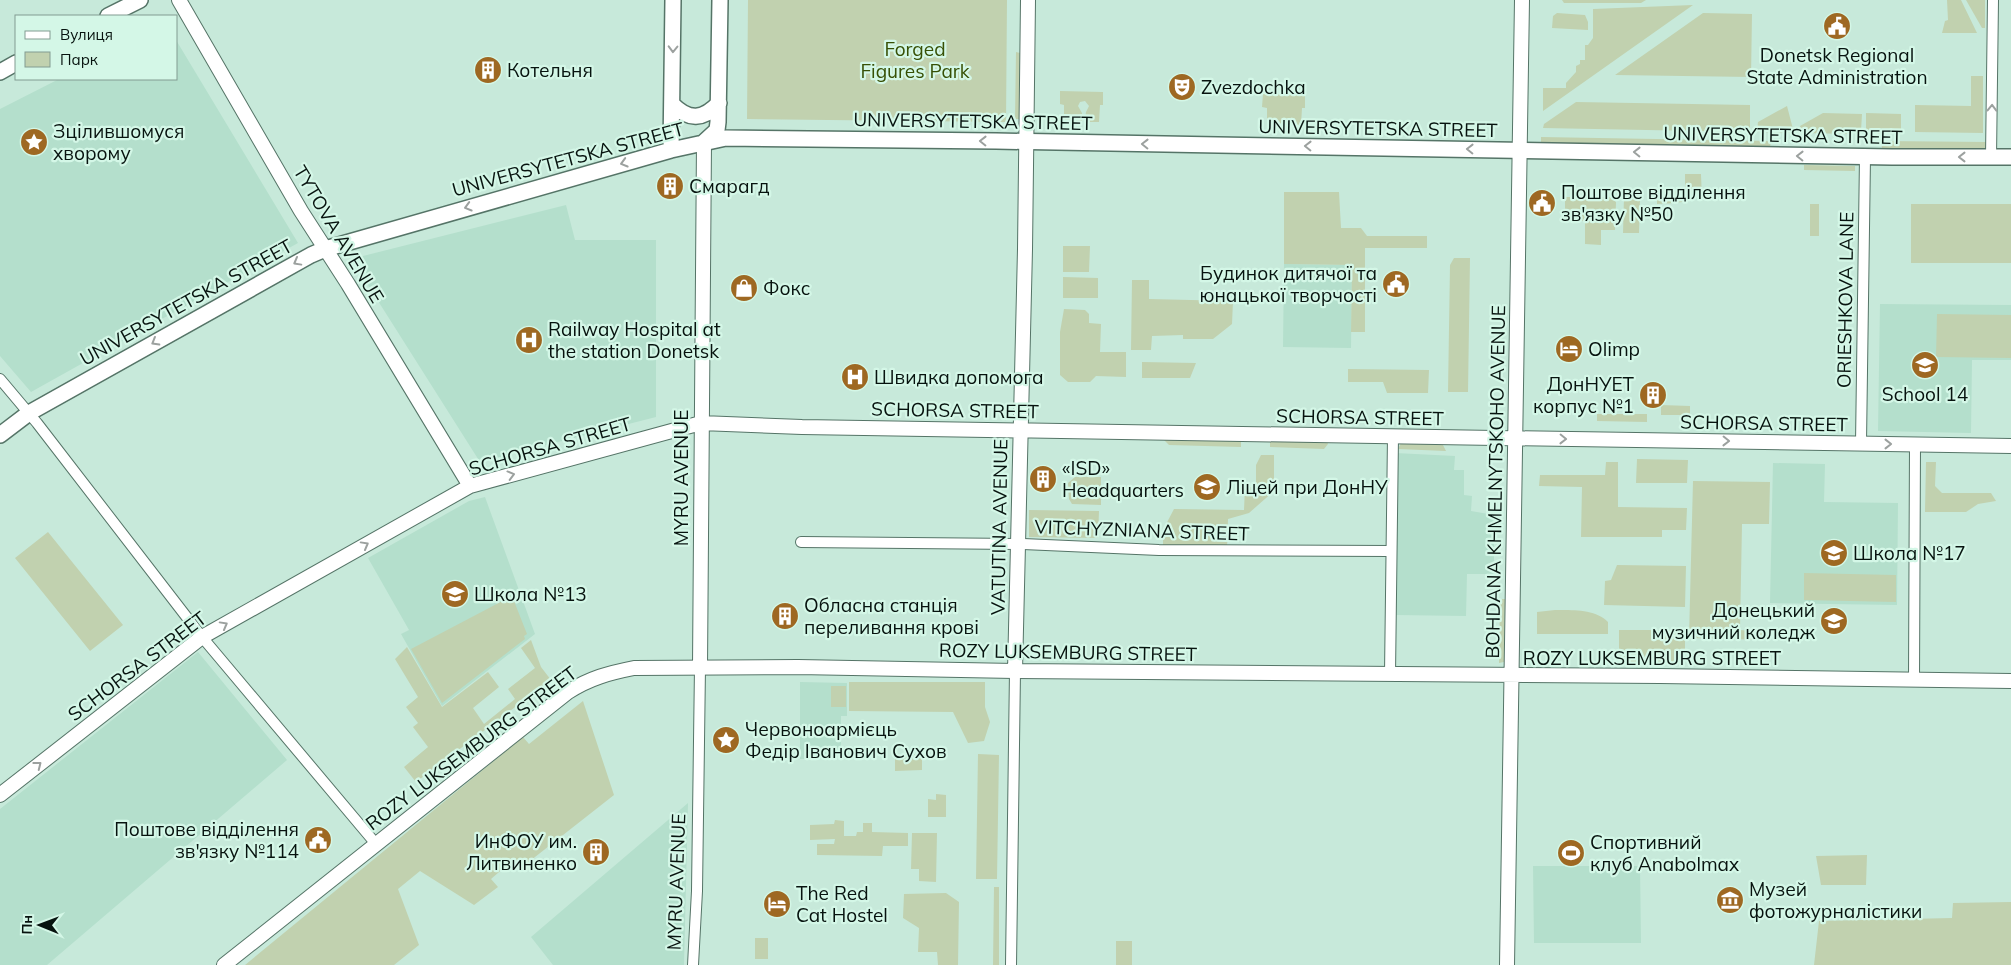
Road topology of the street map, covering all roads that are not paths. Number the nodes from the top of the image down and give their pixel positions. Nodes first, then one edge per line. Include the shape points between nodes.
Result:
1 (140, 0) edge
2 (180, 0) edge
3 (673, 0) edge
4 (720, 0) edge
5 (1028, 0) edge
6 (1522, 0) edge
7 (1993, 0) edge
8 (110, 15) edge
9 (15, 64) edge
10 (0, 72) edge
11 (719, 103) junction
12 (672, 104) junction
13 (704, 142) junction
14 (1026, 142) junction
15 (671, 150) junction
16 (1519, 150) junction
17 (1865, 157) junction
18 (1991, 157) junction
19 (2011, 157) edge
20 (325, 249) junction
21 (0, 379) edge
22 (29, 412) junction
23 (701, 423) junction
24 (1020, 430) junction
25 (0, 435) edge
26 (1393, 436) junction
27 (1515, 438) junction
28 (1861, 443) junction
29 (1915, 444) junction
30 (2011, 446) edge
31 (470, 486) junction
32 (802, 542) dead end
33 (1018, 545) junction
34 (1391, 551) junction
35 (202, 636) junction
36 (700, 667) junction
37 (1015, 671) junction
38 (1390, 674) junction
39 (1511, 676) junction
40 (1914, 681) junction
41 (2011, 681) edge
42 (0, 795) edge
43 (376, 844) junction
44 (224, 965) edge
45 (693, 965) edge
46 (1011, 965) edge
47 (1507, 965) edge

1 - 8 main road
2 - 20 street, TYTOVA AVENUE
3 -> 12 main road
4 - 11 main road
5 - 14 street, VATUTINA AVENUE
6 - 16 street, BOHDANA KHMELNYTSKOHO AVENUE
18 -> 7 street
9 - 10 main road
11 - 12 main road via 700,116 680,112
11 - 13 main road via 717,130
12 - 15 main road
14 -> 13 main road, UNIVERSYTETSKA STREET via 726,138
13 - 15 main road, UNIVERSYTETSKA STREET
13 - 23 street, MYRU AVENUE
16 -> 14 main road, UNIVERSYTETSKA STREET
14 - 24 street, VATUTINA AVENUE
15 -> 20 main road, UNIVERSYTETSKA STREET
17 -> 16 main road, UNIVERSYTETSKA STREET
16 - 27 street, BOHDANA KHMELNYTSKOHO AVENUE
18 -> 17 main road, UNIVERSYTETSKA STREET
17 - 28 street, ORIESHKOVA LANE
18 - 19 main road, UNIVERSYTETSKA STREET
20 -> 22 main road, UNIVERSYTETSKA STREET
20 - 31 street, TYTOVA AVENUE
21 - 22 street
22 - 25 main road, UNIVERSYTETSKA STREET
22 - 35 street
23 - 24 street, SCHORSA STREET
31 -> 23 street, SCHORSA STREET
23 - 36 street, MYRU AVENUE
24 - 26 street, SCHORSA STREET
24 - 33 street, VATUTINA AVENUE
26 - 27 street, SCHORSA STREET
26 - 34 street
27 -> 28 street, SCHORSA STREET
27 - 39 street, BOHDANA KHMELNYTSKOHO AVENUE
28 -> 29 street, SCHORSA STREET
29 - 30 street, SCHORSA STREET
29 - 40 street
35 -> 31 street, SCHORSA STREET
32 - 33 street, VITCHYZNIANA STREET
33 - 34 street, VITCHYZNIANA STREET via 1154,550
33 - 37 street, VATUTINA AVENUE
34 - 38 street
42 -> 35 street, SCHORSA STREET
35 - 43 street
36 - 37 street, ROZY LUKSEMBURG STREET
36 - 43 street, ROZY LUKSEMBURG STREET via 634,668 584,682
36 - 45 street, MYRU AVENUE
37 - 38 street, ROZY LUKSEMBURG STREET
37 - 46 street, VATUTINA AVENUE
38 - 39 street, ROZY LUKSEMBURG STREET
39 - 40 street, ROZY LUKSEMBURG STREET
39 - 47 street, BOHDANA KHMELNYTSKOHO AVENUE
40 - 41 street, ROZY LUKSEMBURG STREET
43 - 44 street, ROZY LUKSEMBURG STREET

